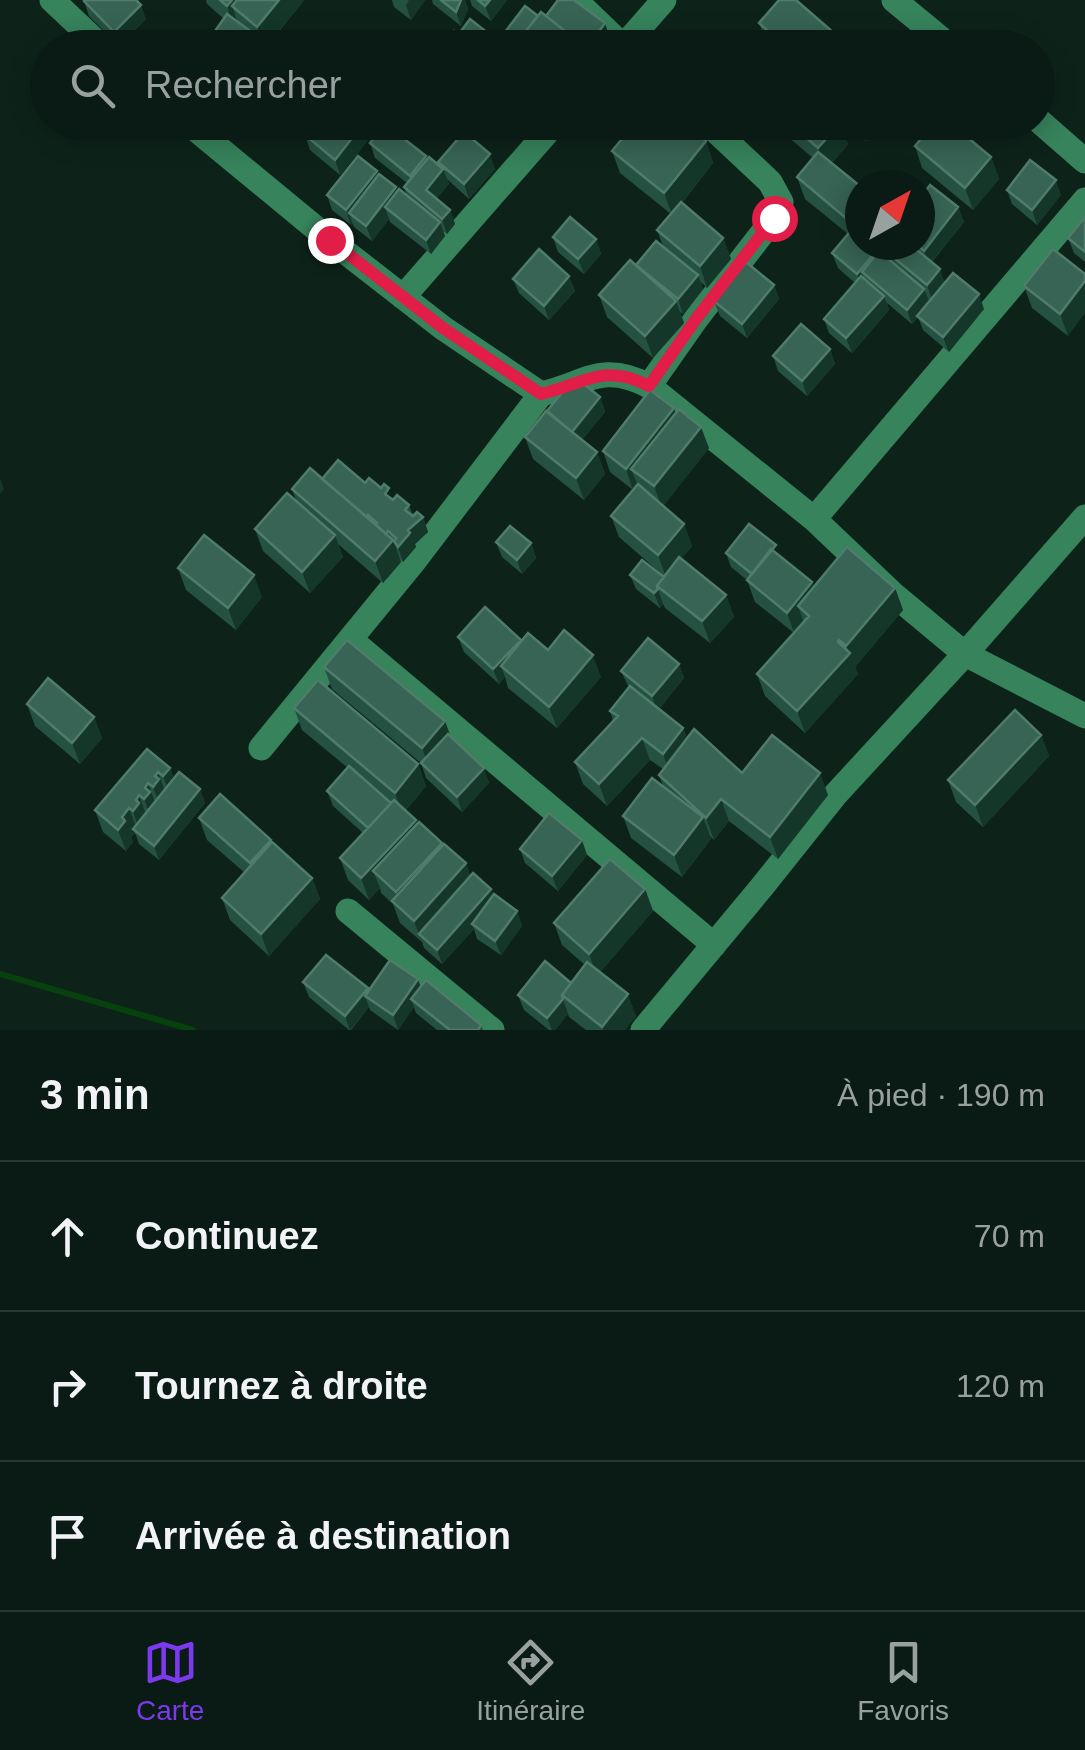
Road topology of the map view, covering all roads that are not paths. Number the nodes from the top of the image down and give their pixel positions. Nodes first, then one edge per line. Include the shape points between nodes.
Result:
1 (52, 0) edge
2 (574, 0) edge
3 (664, 0) edge
4 (894, 0) edge
5 (84, 30) edge
6 (605, 30) edge
7 (638, 30) edge
8 (930, 30) edge
9 (1055, 135) edge
10 (209, 140) edge
11 (540, 140) edge
12 (725, 140) edge
13 (1085, 161) edge
14 (1085, 200) edge
15 (403, 297) junction
16 (649, 386) junction
17 (541, 394) junction
18 (1085, 517) edge
19 (814, 519) junction
20 (350, 640) junction
21 (965, 654) junction
22 (1085, 716) edge
23 (261, 748) dead end
24 (348, 911) dead end
25 (714, 945) junction
26 (492, 1030) edge
27 (642, 1030) edge

1 - 5 street
2 - 6 street
3 - 7 street
4 - 8 street
9 - 13 street
10 - 15 street
11 - 15 street
12 - 16 street via 770,182 781,202
14 - 19 street
15 - 17 street
16 - 17 street via 606,374
16 - 19 street
17 - 20 street
18 - 21 street
19 - 21 street
20 - 23 street
20 - 25 street
21 - 22 street
21 - 25 street via 836,794
24 - 26 street
25 - 27 street

